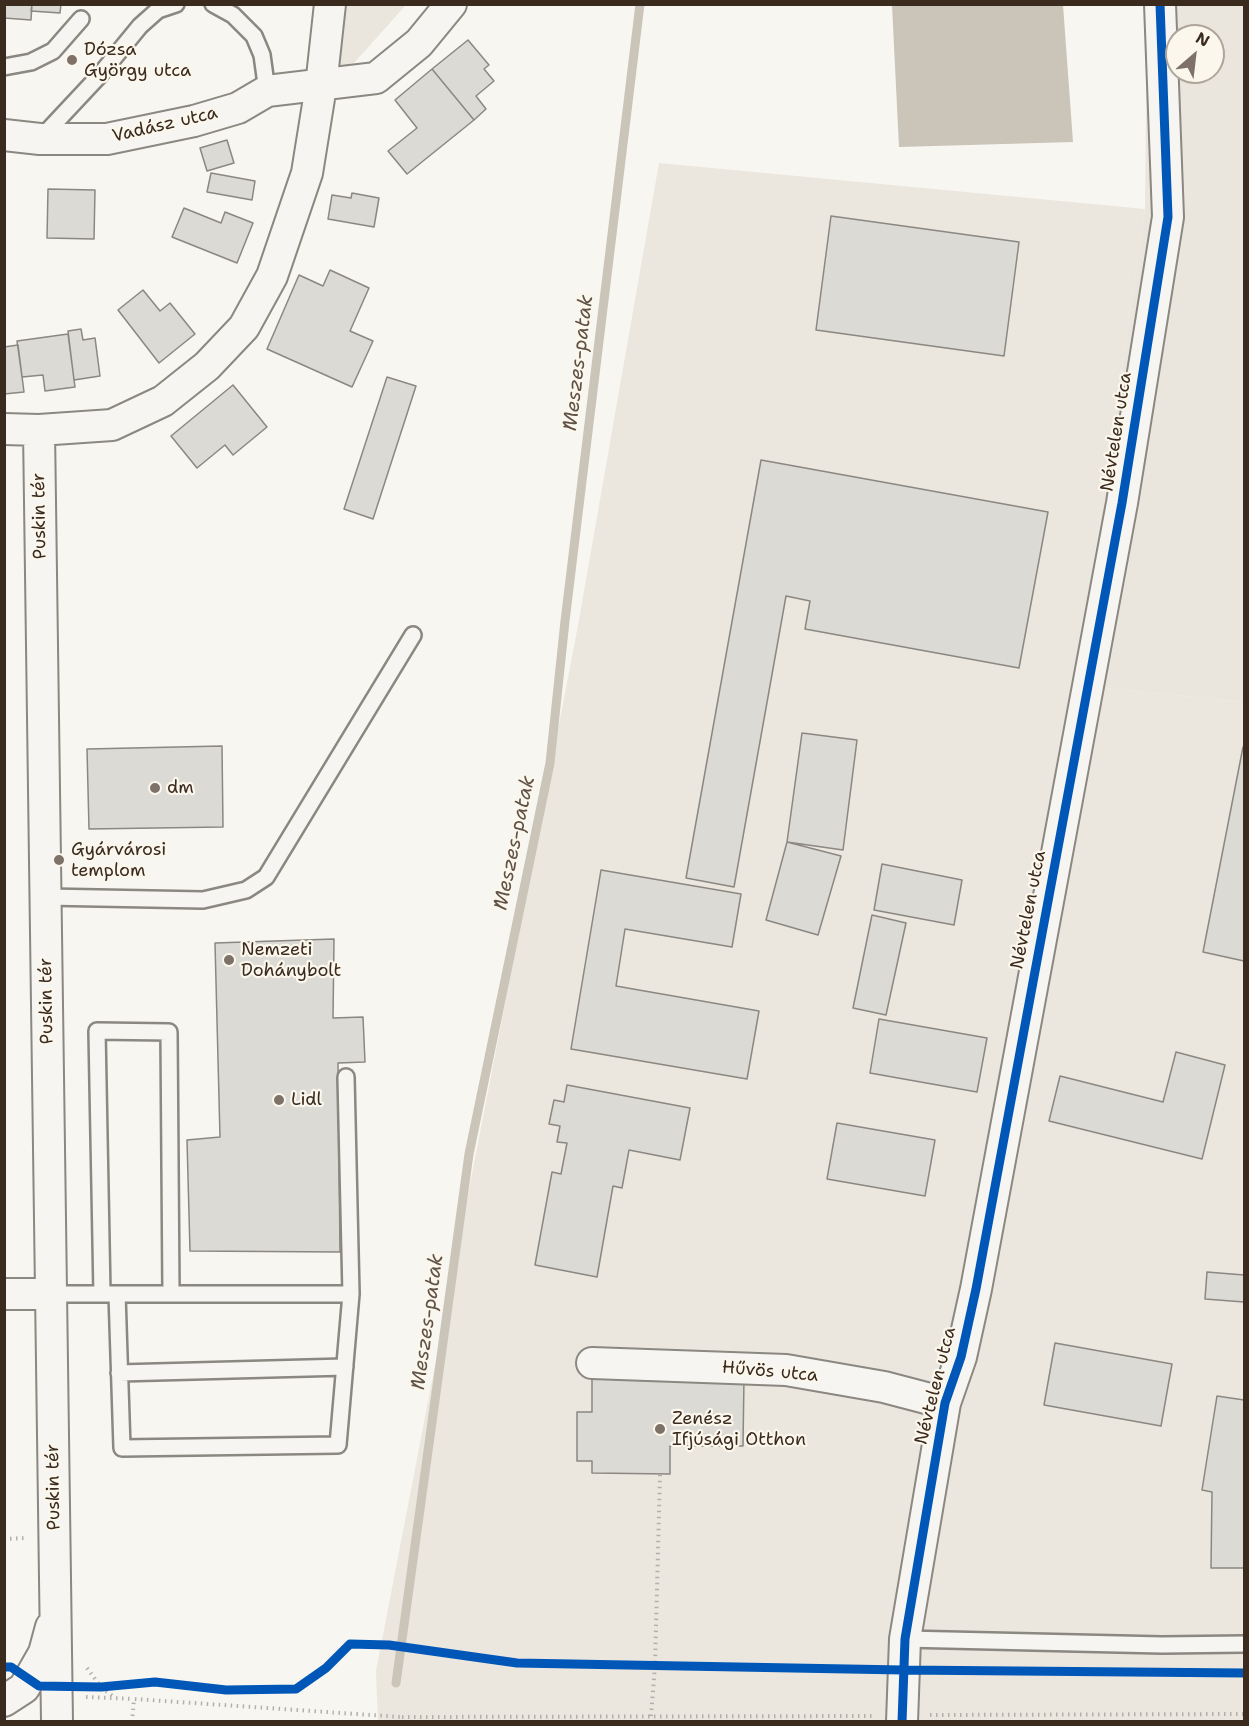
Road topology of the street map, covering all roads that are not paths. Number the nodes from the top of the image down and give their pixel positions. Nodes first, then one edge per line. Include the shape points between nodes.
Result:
1 (176, 4) edge
2 (213, 4) edge
3 (330, 4) edge
4 (451, 4) edge
5 (1160, 4) edge
6 (81, 19) dead end
7 (4, 67) edge
8 (321, 86) junction
9 (267, 91) junction
10 (4, 135) edge
11 (40, 139) junction
12 (4, 429) edge
13 (39, 430) junction
14 (413, 635) dead end
15 (46, 897) junction
16 (346, 1077) dead end
17 (351, 1293) junction
18 (4, 1294) edge
19 (51, 1294) junction
20 (109, 1294) junction
21 (171, 1294) junction
22 (592, 1362) dead end
23 (345, 1367) junction
24 (119, 1373) junction
25 (945, 1403) junction
26 (56, 1607) junction
27 (905, 1639) junction
28 (1245, 1644) edge
29 (4, 1701) edge
30 (901, 1719) edge
31 (57, 1722) edge

1 - 11 lane via 158,10 140,26
2 - 9 lane via 233,15 254,36 262,55
3 - 8 street
4 - 8 street, Vadász utca via 419,43 376,78
5 - 25 street, Névtelen utca via 1168,218 1122,503 976,1289 961,1357
6 - 7 lane via 53,51 31,62
8 - 9 street, Vadász utca
8 - 13 street via 307,173 272,276 244,327 207,366 163,401 112,425
9 - 11 street, Vadász utca via 238,108 117,137
10 - 11 street, Vadász utca
12 - 13 street
13 - 15 street, Puskin tér
14 - 15 lane via 266,877 246,890 203,900
15 - 19 street, Puskin tér
16 - 17 lane
17 - 21 lane
17 - 23 lane
18 - 19 street
19 - 20 lane
19 - 26 street, Puskin tér
20 - 21 lane
20 - 21 lane via 97,1031 169,1032
20 - 24 lane
22 - 25 street, Hűvös utca via 786,1370 884,1387
23 - 24 lane
23 - 24 lane via 338,1445 122,1448
25 - 27 street, Névtelen utca
26 - 29 street, Puskin tér via 44,1653 24,1688
26 - 31 street, Puskin tér
27 - 28 lane via 1162,1646
27 - 30 street, Névtelen utca

